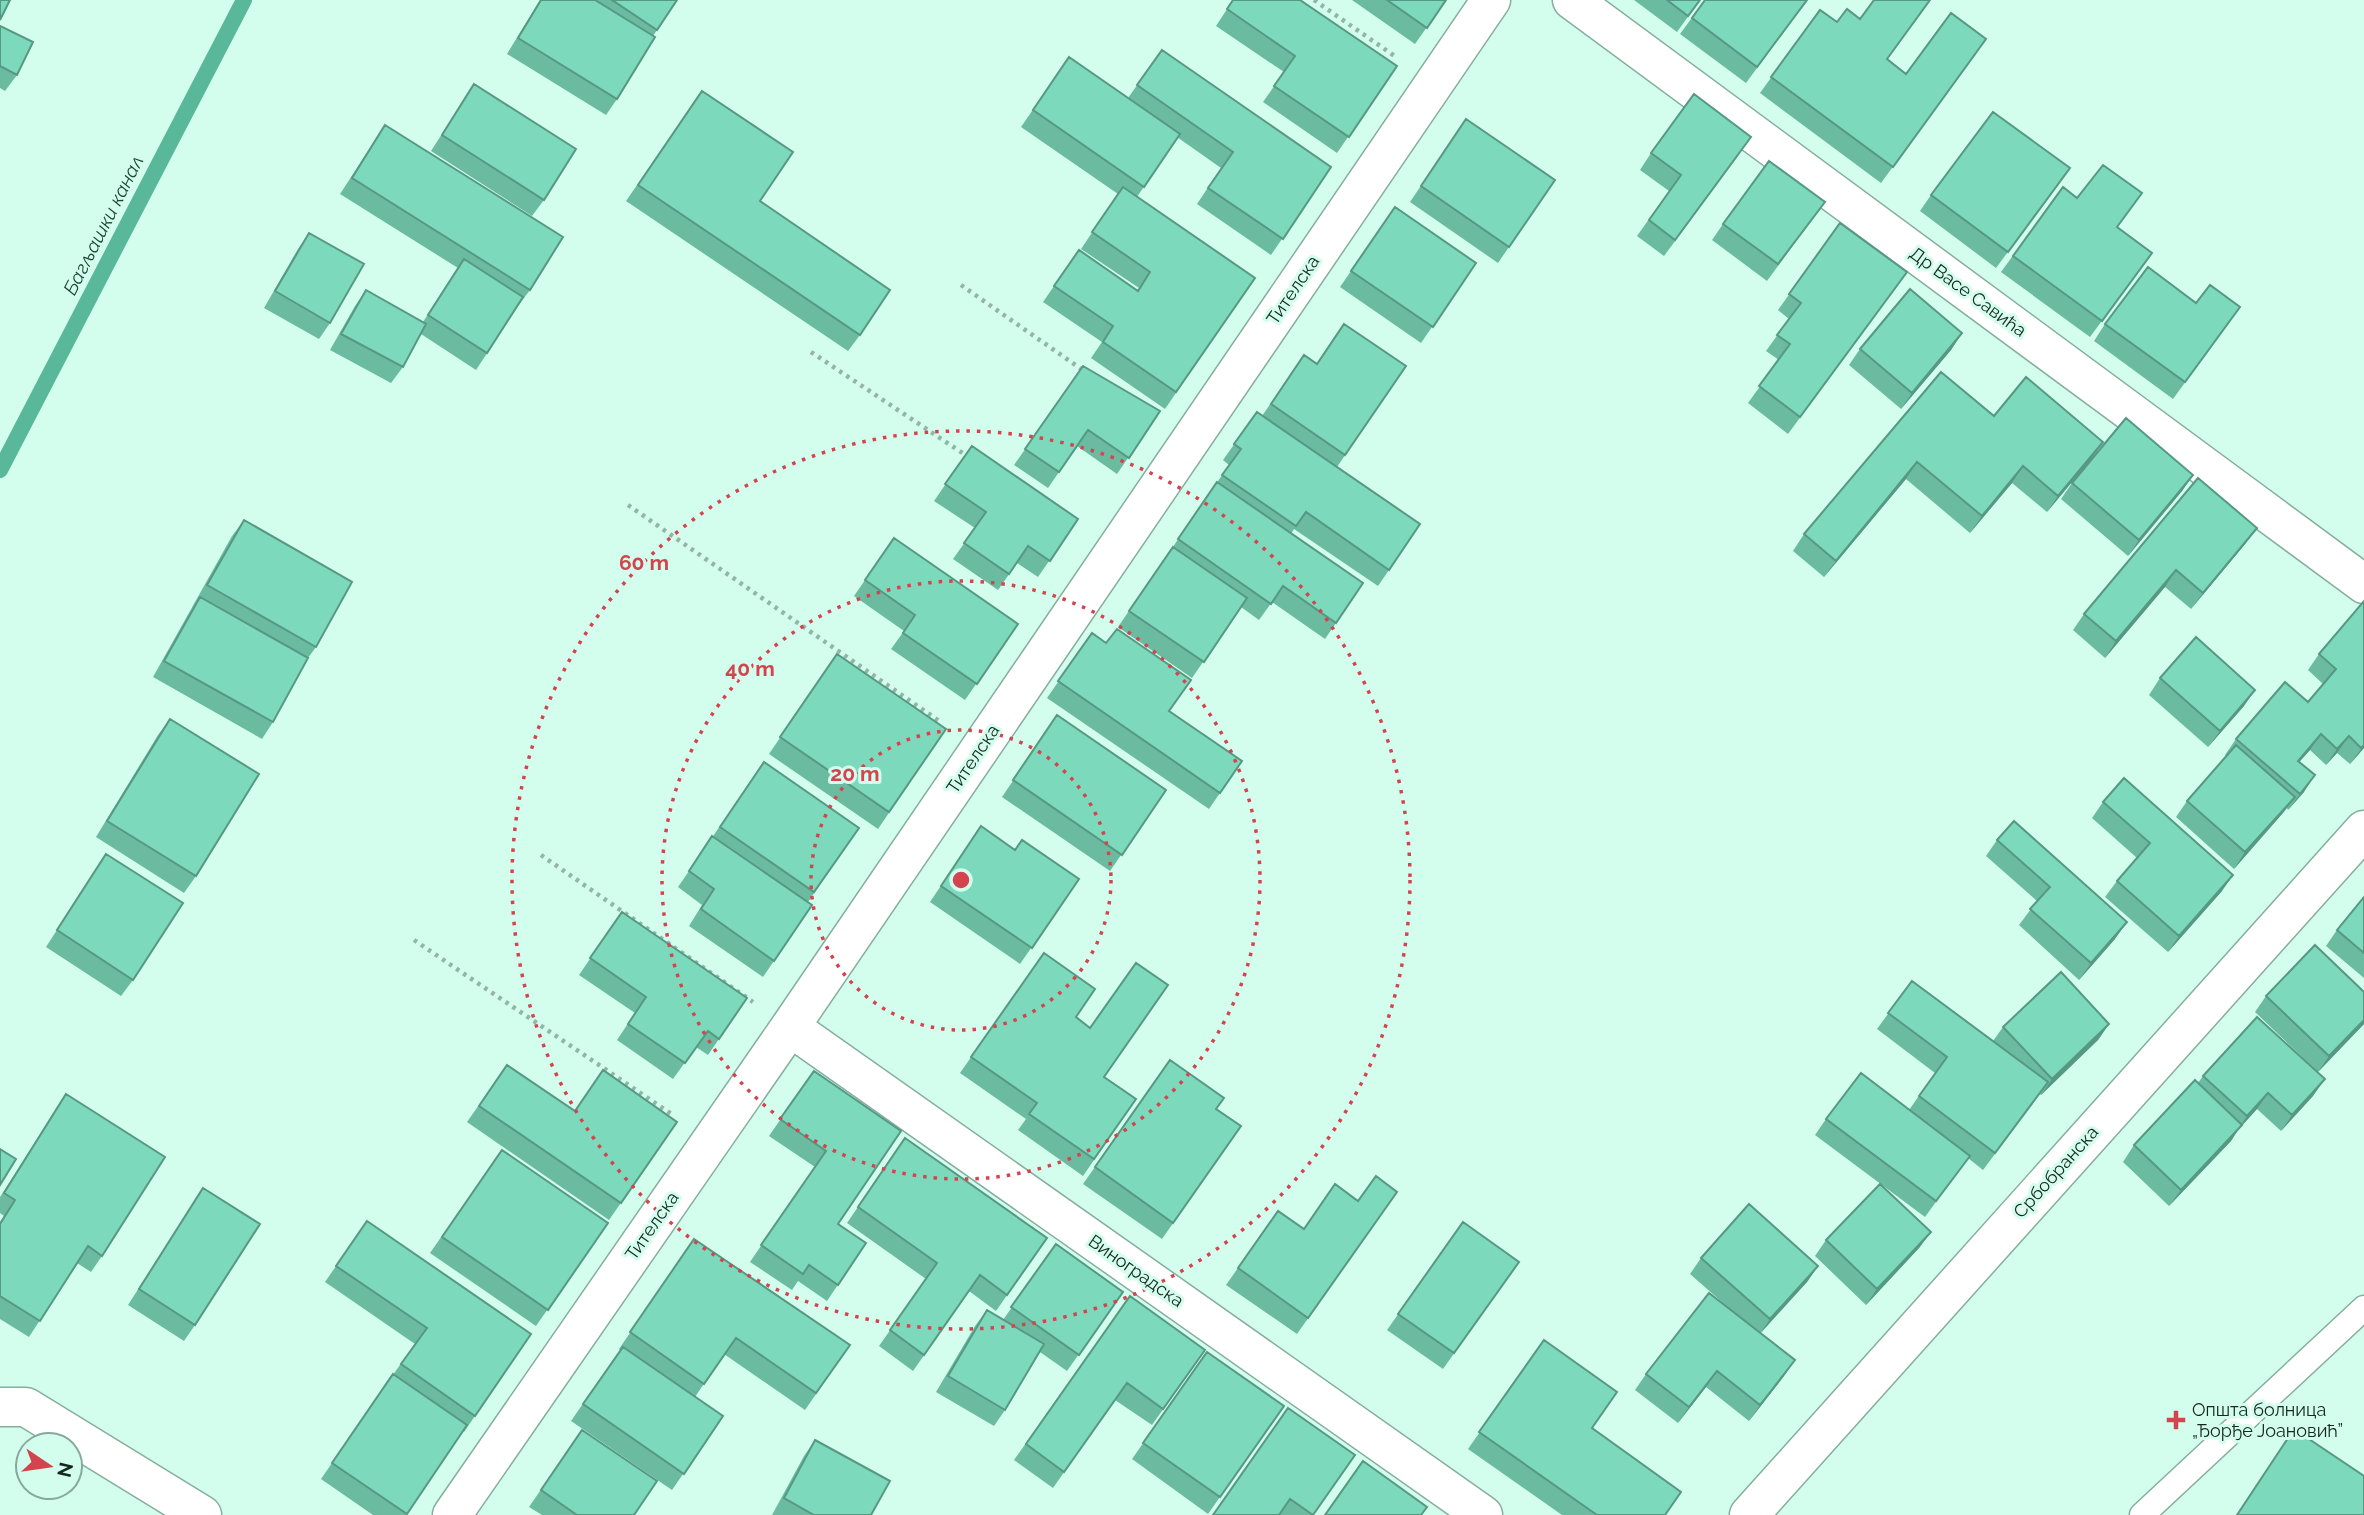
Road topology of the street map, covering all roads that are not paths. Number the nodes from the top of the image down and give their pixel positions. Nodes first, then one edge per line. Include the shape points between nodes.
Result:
1 (1491, 0) edge
2 (1572, 0) edge
3 (2364, 584) edge
4 (2364, 830) edge
5 (790, 1027) junction
6 (2364, 1308) edge
7 (0, 1407) edge
8 (202, 1515) edge
9 (452, 1515) edge
10 (1483, 1515) edge
11 (1749, 1515) edge
12 (2142, 1515) edge

1 - 5 street, Тителска
2 - 3 street, Др Васе Савића
4 - 11 street, Србобранска
5 - 9 street, Тителска
5 - 10 street, Виноградска
6 - 12 lane
7 - 8 street via 26,1407

